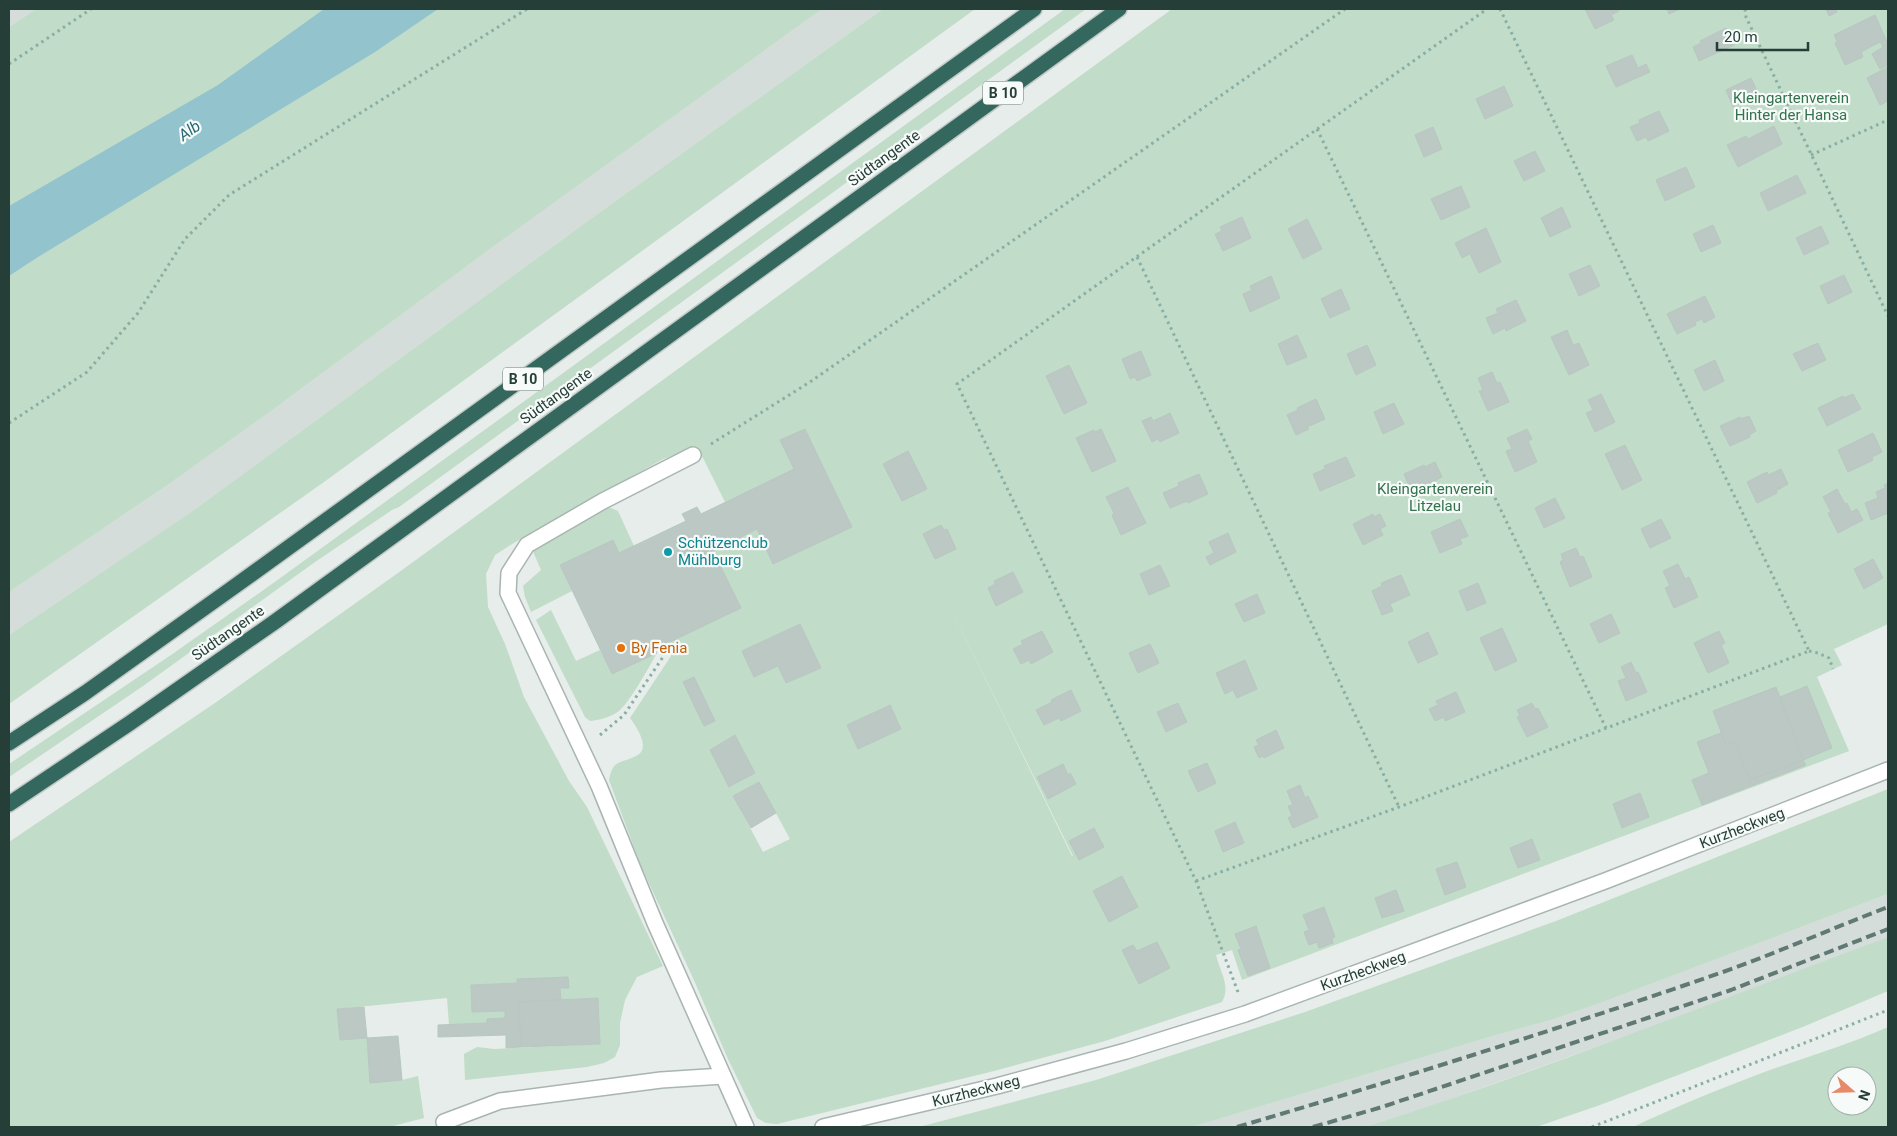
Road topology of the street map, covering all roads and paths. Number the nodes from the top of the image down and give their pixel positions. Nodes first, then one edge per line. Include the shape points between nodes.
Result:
1 (91, 9) edge
2 (527, 9) edge
3 (1034, 9) edge
4 (1119, 9) edge
5 (1345, 9) edge
6 (1487, 9) edge
7 (1500, 9) edge
8 (1745, 9) edge
9 (9, 64) edge
10 (1888, 120) edge
11 (1316, 129) junction
12 (1811, 155) junction
13 (1136, 257) junction
14 (1888, 316) edge
15 (9, 423) edge
16 (693, 455) joint
17 (660, 647) dead end
18 (1809, 651) junction
19 (1833, 669) dead end
20 (1606, 728) junction
21 (9, 743) edge
22 (581, 751) junction
23 (1888, 770) edge
24 (9, 804) edge
25 (1399, 807) junction
26 (1196, 881) junction
27 (1888, 1010) edge
28 (1245, 1014) junction
29 (723, 1076) junction
30 (444, 1122) dead end
31 (746, 1127) edge
32 (823, 1127) edge
33 (1592, 1127) edge

1 - 9 path
2 - 15 path via 230,195 185,239 138,313 87,372
3 - 21 highway, B 10 via 248,578
4 - 24 highway, Südtangente / B 10 via 284,615
5 - 16 path via 810,382
6 - 11 path
7 - 18 path
8 - 12 path
10 - 12 path
11 - 13 path
11 - 20 path
12 - 14 path
13 - 25 path
13 - 26 path via 957,384
16 - 22 street via 527,545 508,573 508,593
17 - 22 path via 663,657 624,715
18 - 19 path via 1829,658
18 - 20 path
20 - 25 path
22 - 29 street
23 - 28 street, Kurzheckweg via 1605,881
25 - 26 path
26 - 28 path
27 - 33 path
28 - 32 street, Kurzheckweg via 997,1086
29 - 30 street via 661,1080 500,1101
29 - 31 street

